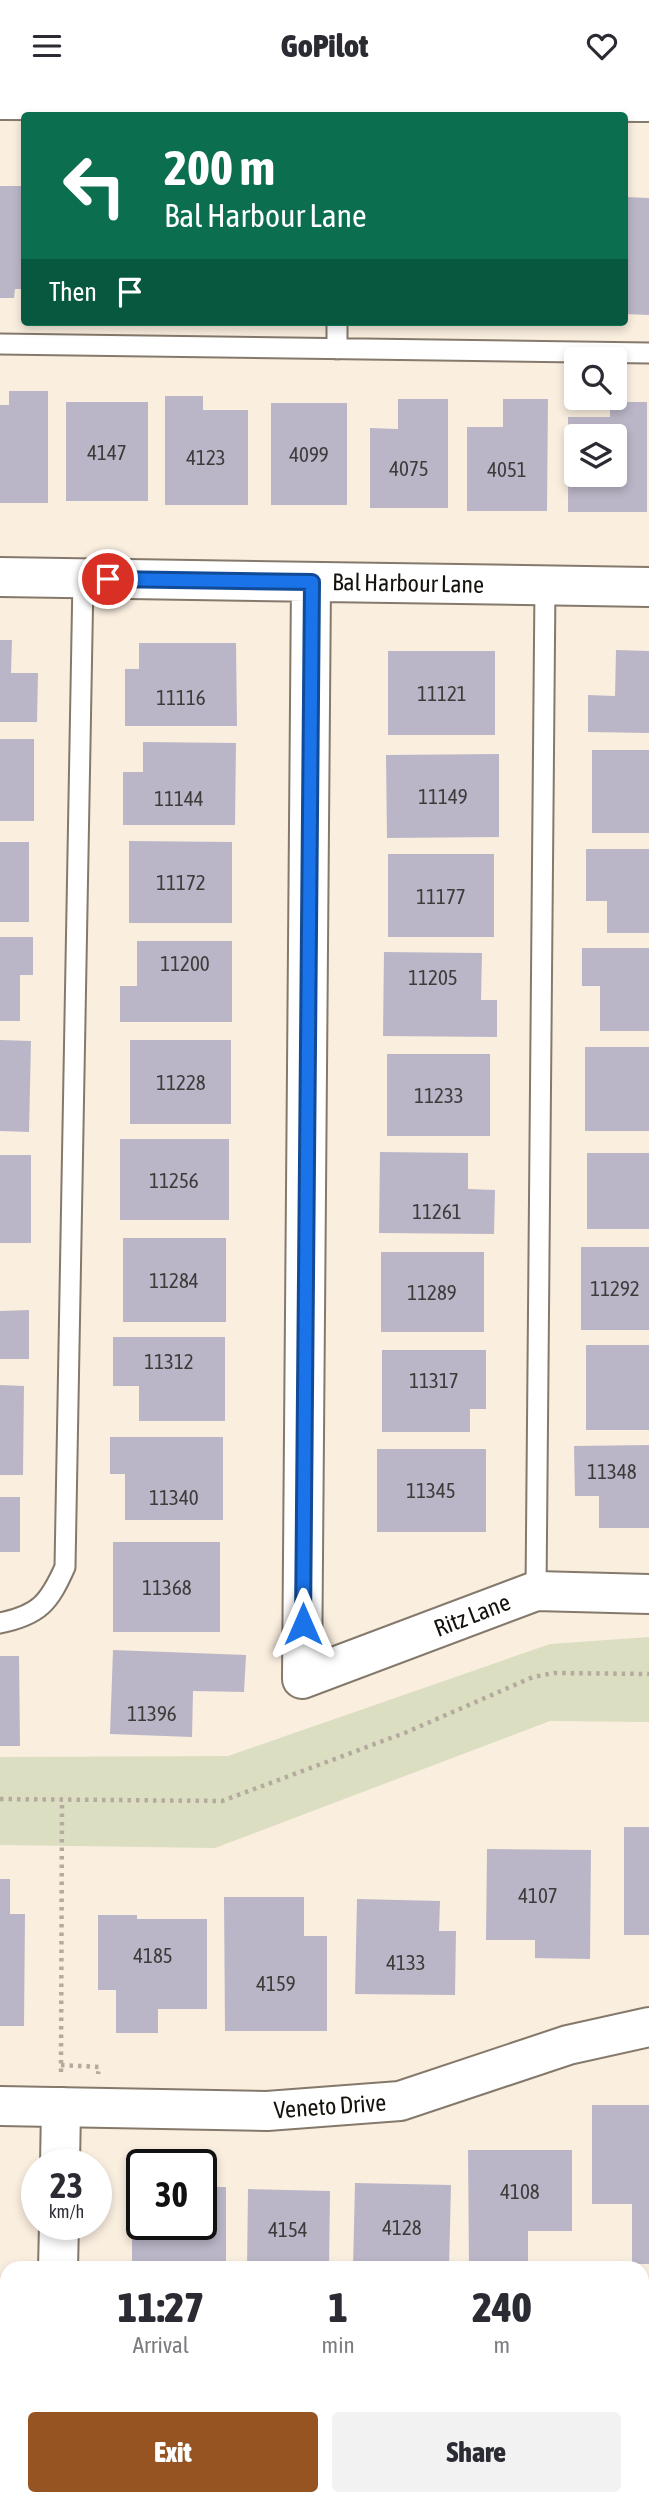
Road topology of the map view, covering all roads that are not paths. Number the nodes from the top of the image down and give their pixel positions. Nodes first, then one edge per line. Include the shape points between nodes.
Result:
1 (0, 100) edge
2 (649, 102) edge
3 (339, 108) edge
4 (337, 326) edge
5 (0, 344) edge
6 (337, 349) junction
7 (649, 353) edge
8 (0, 577) edge
9 (83, 579) junction
10 (312, 582) junction
11 (545, 585) junction
12 (649, 587) edge
13 (536, 1591) junction
14 (649, 1594) edge
15 (0, 1623) edge
16 (649, 2027) edge
17 (0, 2106) edge
18 (61, 2107) junction
19 (60, 2149) edge
20 (59, 2240) edge
21 (58, 2261) edge

1 - 3 street
2 - 3 street
4 - 6 lane
5 - 6 lane
6 - 7 lane
8 - 9 street, Bal Harbour Lane
9 - 10 street, Bal Harbour Lane
9 - 15 lane via 65,1567 54,1592 31,1615
10 - 11 street, Bal Harbour Lane
10 - 13 street, Ritz Lane via 302,1679
11 - 12 street, Bal Harbour Lane
11 - 13 lane
13 - 14 street, Ritz Lane
16 - 18 street, Veneto Drive via 568,2045 400,2101 267,2111
17 - 18 street, Veneto Drive
18 - 19 street
20 - 21 street

